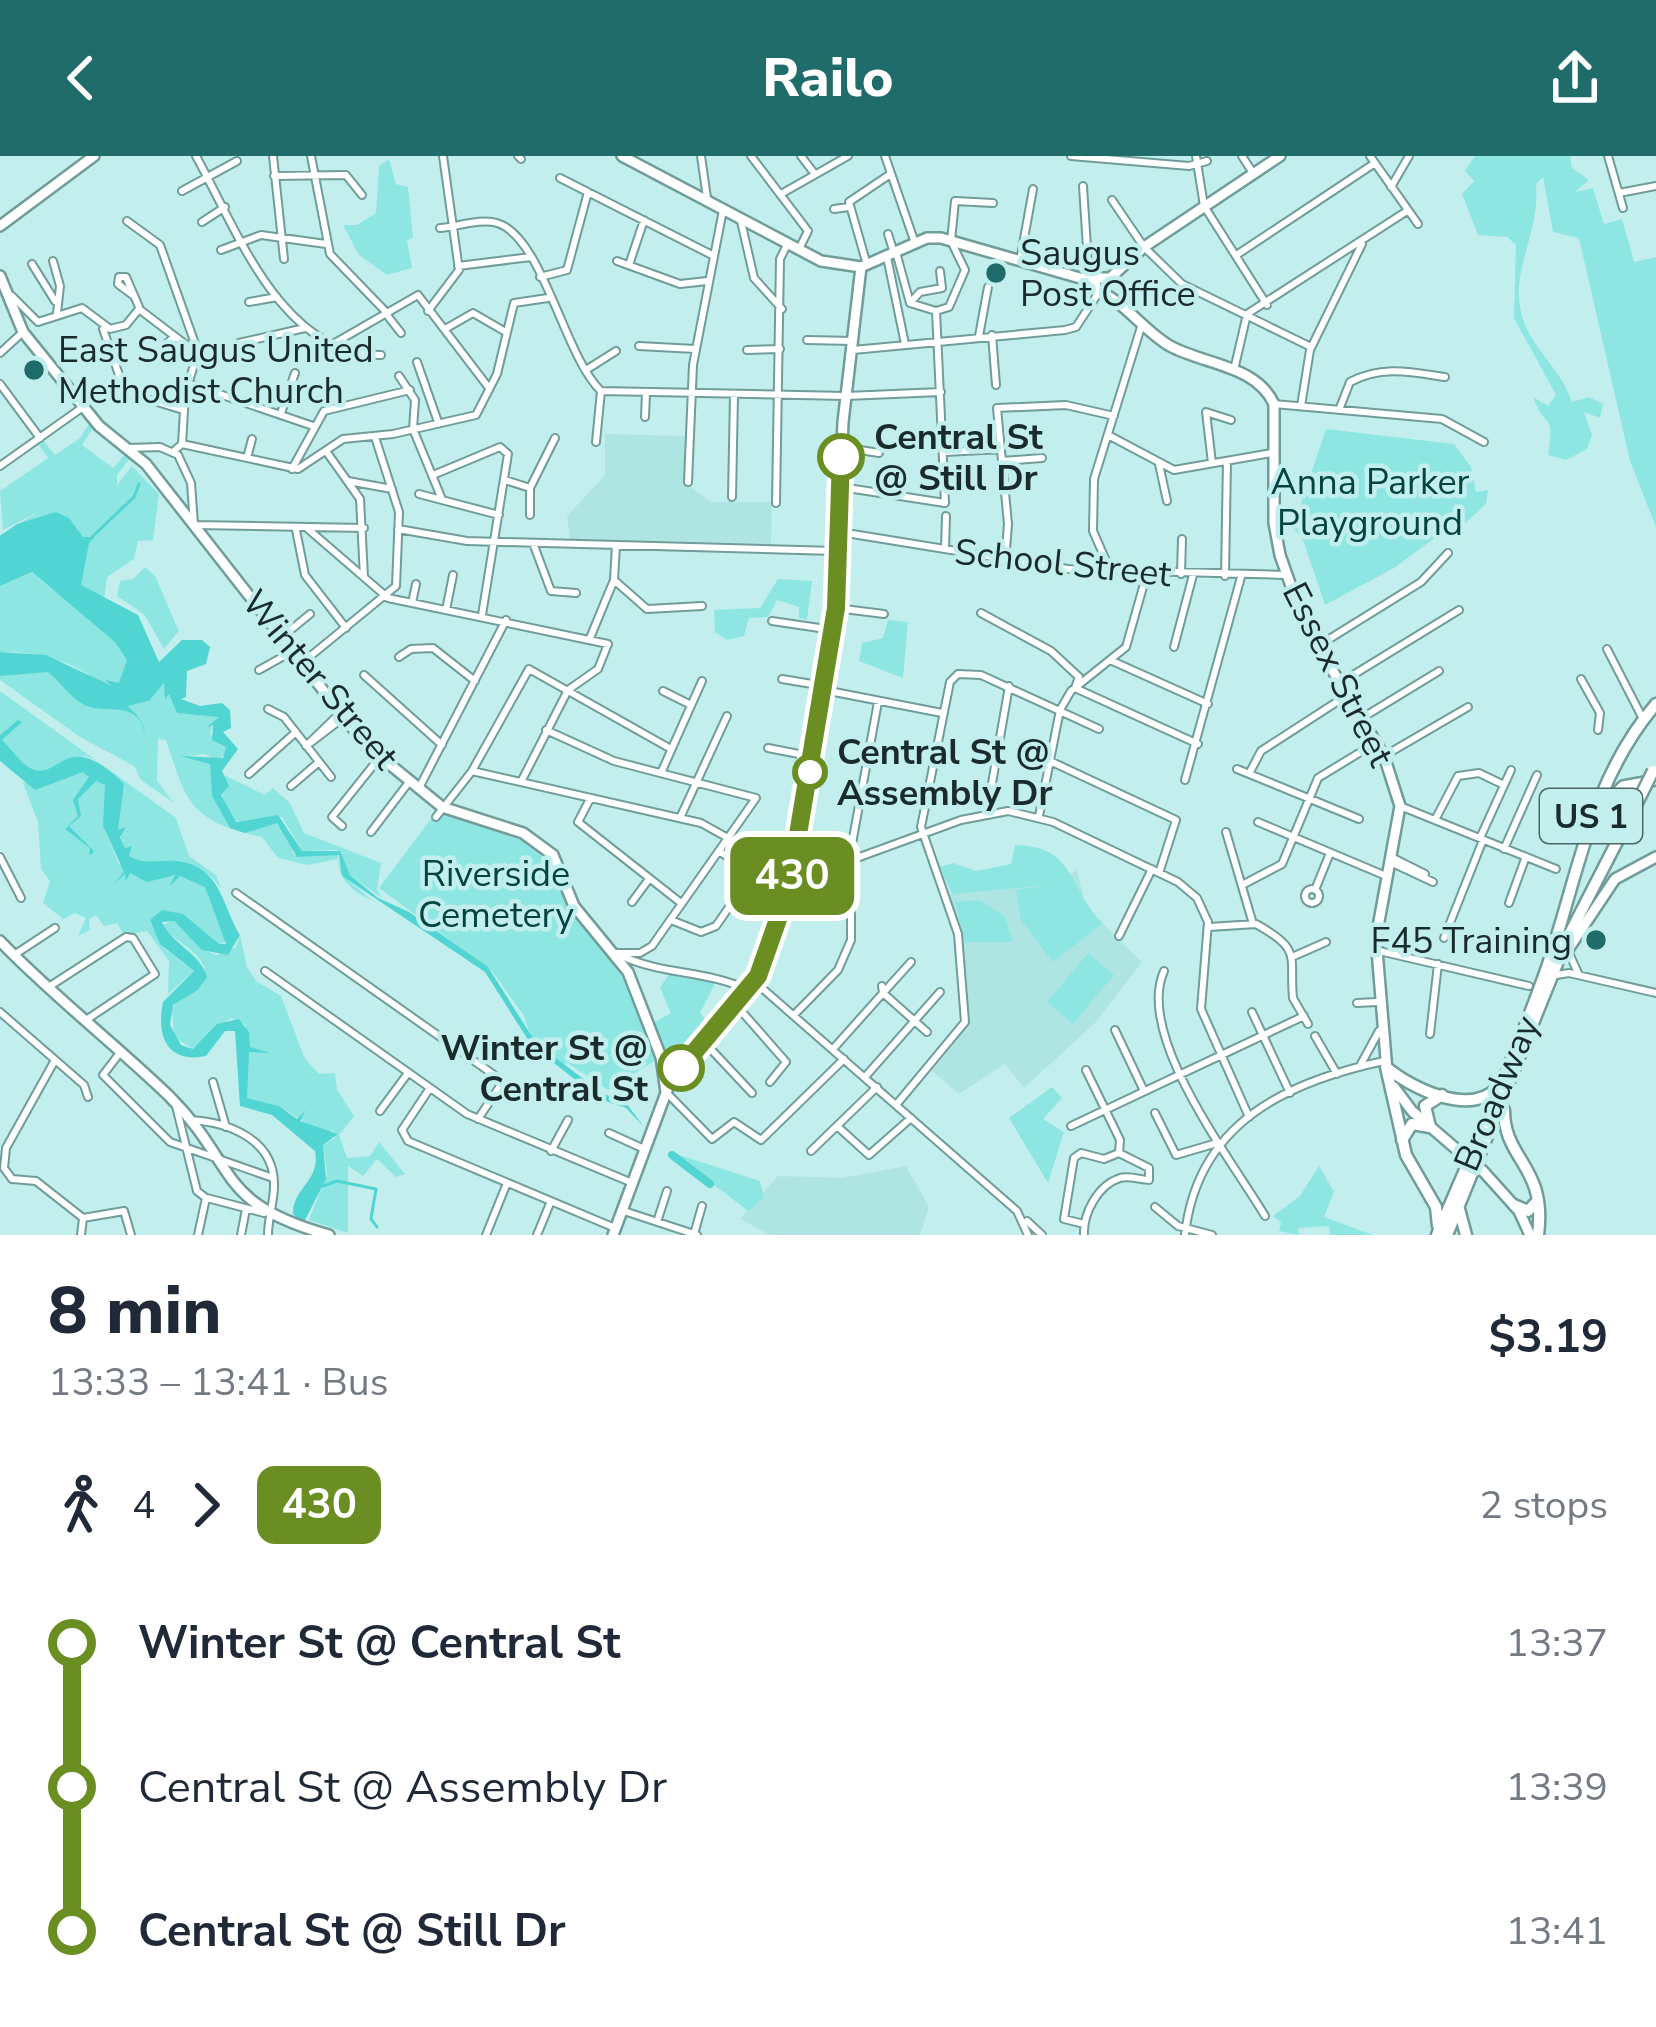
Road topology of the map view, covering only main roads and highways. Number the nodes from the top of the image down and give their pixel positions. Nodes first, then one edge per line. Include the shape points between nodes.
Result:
1 (94, 156) edge
2 (622, 156) edge
3 (1280, 156) edge
4 (638, 159) edge
5 (0, 226) edge
6 (864, 266) junction
7 (1, 278) edge
8 (1098, 287) junction
9 (1650, 711) edge
10 (1655, 772) edge
11 (1656, 857) edge
12 (0, 941) edge
13 (1556, 942) junction
14 (1535, 1022) junction
15 (661, 1057) junction
16 (1385, 1064) junction
17 (679, 1070) junction
18 (1504, 1079) junction
19 (665, 1092) junction
20 (1444, 1095) junction
21 (1505, 1099) junction
22 (1460, 1101) junction
23 (1430, 1127) junction
24 (1401, 1141) junction
25 (1474, 1161) junction
26 (1461, 1180) junction
27 (1426, 1192) junction
28 (1514, 1205) junction
29 (1459, 1206) junction
30 (614, 1232) edge
31 (329, 1235) edge
32 (1437, 1235) edge
33 (1447, 1235) edge
34 (1466, 1235) edge
35 (1534, 1235) edge

1 - 5 main road
2 - 4 main road
3 - 8 main road
4 - 6 main road via 820,262
6 - 8 main road via 927,238
6 - 17 main road via 841,447 836,608 792,873 772,949 751,986
7 - 15 main road, Winter Street via 23,332 194,525 380,758 445,808 540,844 556,860 578,911 616,953
8 - 16 main road, Essex Street via 1141,327 1196,360 1256,380 1274,404 1274,528 1286,575 1384,756 1400,806 1375,950
9 - 13 highway, US 1 via 1599,794
10 - 13 main road, Broadway via 1601,807
10 - 14 highway, US 1, bridge via 1567,939
11 - 14 main road, Broadway via 1615,879 1567,951
12 - 31 main road via 175,1103 214,1161 267,1214
13 - 18 highway, Broadway / US 1
14 - 21 highway, Broadway / US 1
15 - 17 main road
15 - 19 main road, Winter Street
16 - 20 highway
16 - 23 main road, Essex Street via 1400,1097
16 - 24 highway
17 - 19 main road
18 - 22 highway via 1485,1099
18 - 25 highway, Broadway / US 1
19 - 30 main road
20 - 22 highway
20 - 23 highway via 1425,1106
21 - 25 highway, Broadway / US 1
21 - 35 highway via 1506,1128 1539,1189
22 - 25 highway via 1478,1121
23 - 24 highway via 1410,1125
23 - 25 main road, Essex Street
24 - 27 highway
25 - 26 highway, Broadway / US 1
25 - 28 main road, Essex Street
25 - 28 highway via 1495,1142 1512,1146 1538,1202 1528,1211
25 - 29 highway, Broadway / US 1
26 - 27 highway via 1443,1198
26 - 32 highway, Broadway / US 1
27 - 32 highway via 1437,1209
28 - 35 main road, Essex Street
29 - 33 highway, Broadway / US 1
29 - 34 highway

